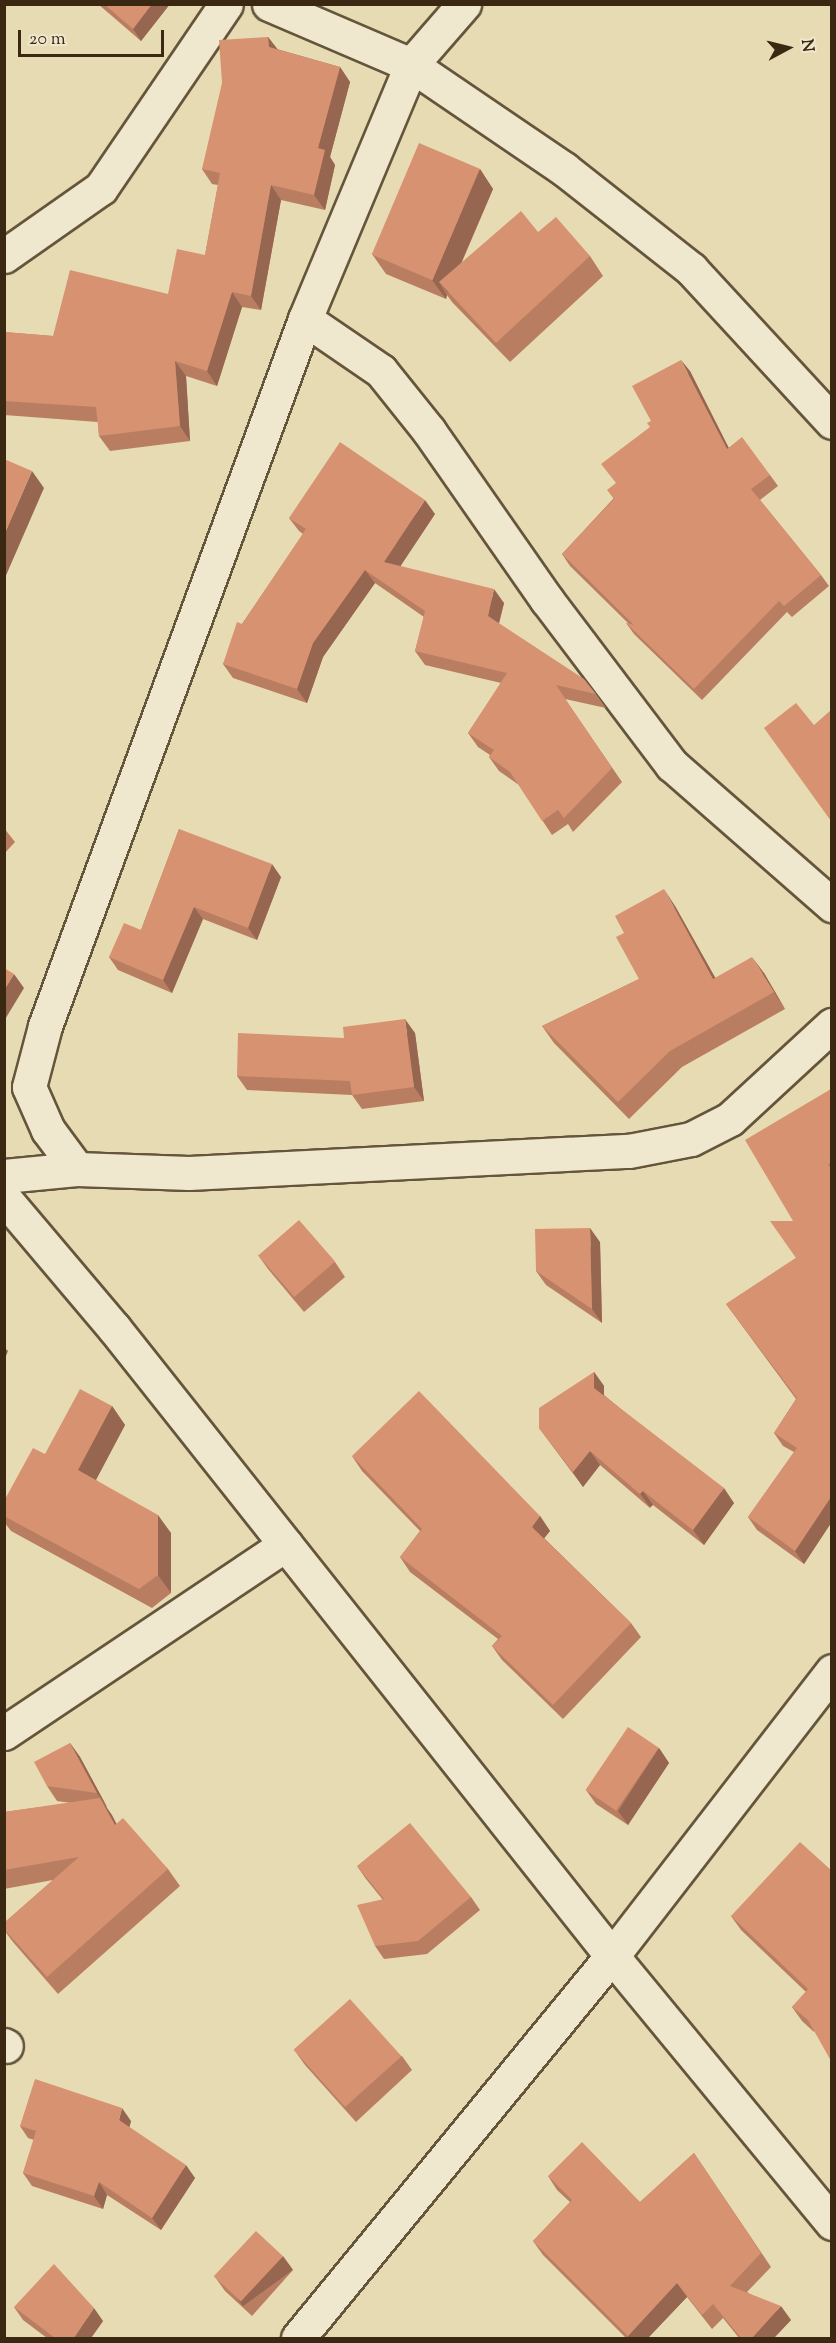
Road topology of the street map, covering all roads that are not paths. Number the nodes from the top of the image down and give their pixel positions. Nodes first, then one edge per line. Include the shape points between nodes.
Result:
1 (226, 4) edge
2 (269, 4) edge
3 (464, 4) edge
4 (411, 65) junction
5 (4, 256) edge
6 (305, 319) junction
7 (831, 422) edge
8 (831, 905) edge
9 (831, 1025) edge
10 (77, 1169) junction
11 (4, 1176) edge
12 (4, 1198) edge
13 (286, 1545) junction
14 (831, 1671) edge
15 (4, 1733) edge
16 (612, 1956) junction
17 (831, 2223) edge
18 (298, 2338) edge

1 - 5 street via 101,188
2 - 4 street
3 - 4 street
4 - 6 street
4 - 7 street via 564,168 691,269
6 - 8 street via 381,371 395,388 672,765
6 - 10 street via 45,1026 29,1087 48,1130
9 - 10 street via 730,1119 691,1139 629,1151 189,1173
10 - 11 street
12 - 13 street via 114,1328
13 - 15 street
13 - 16 street
14 - 16 street
16 - 17 street
16 - 18 street

